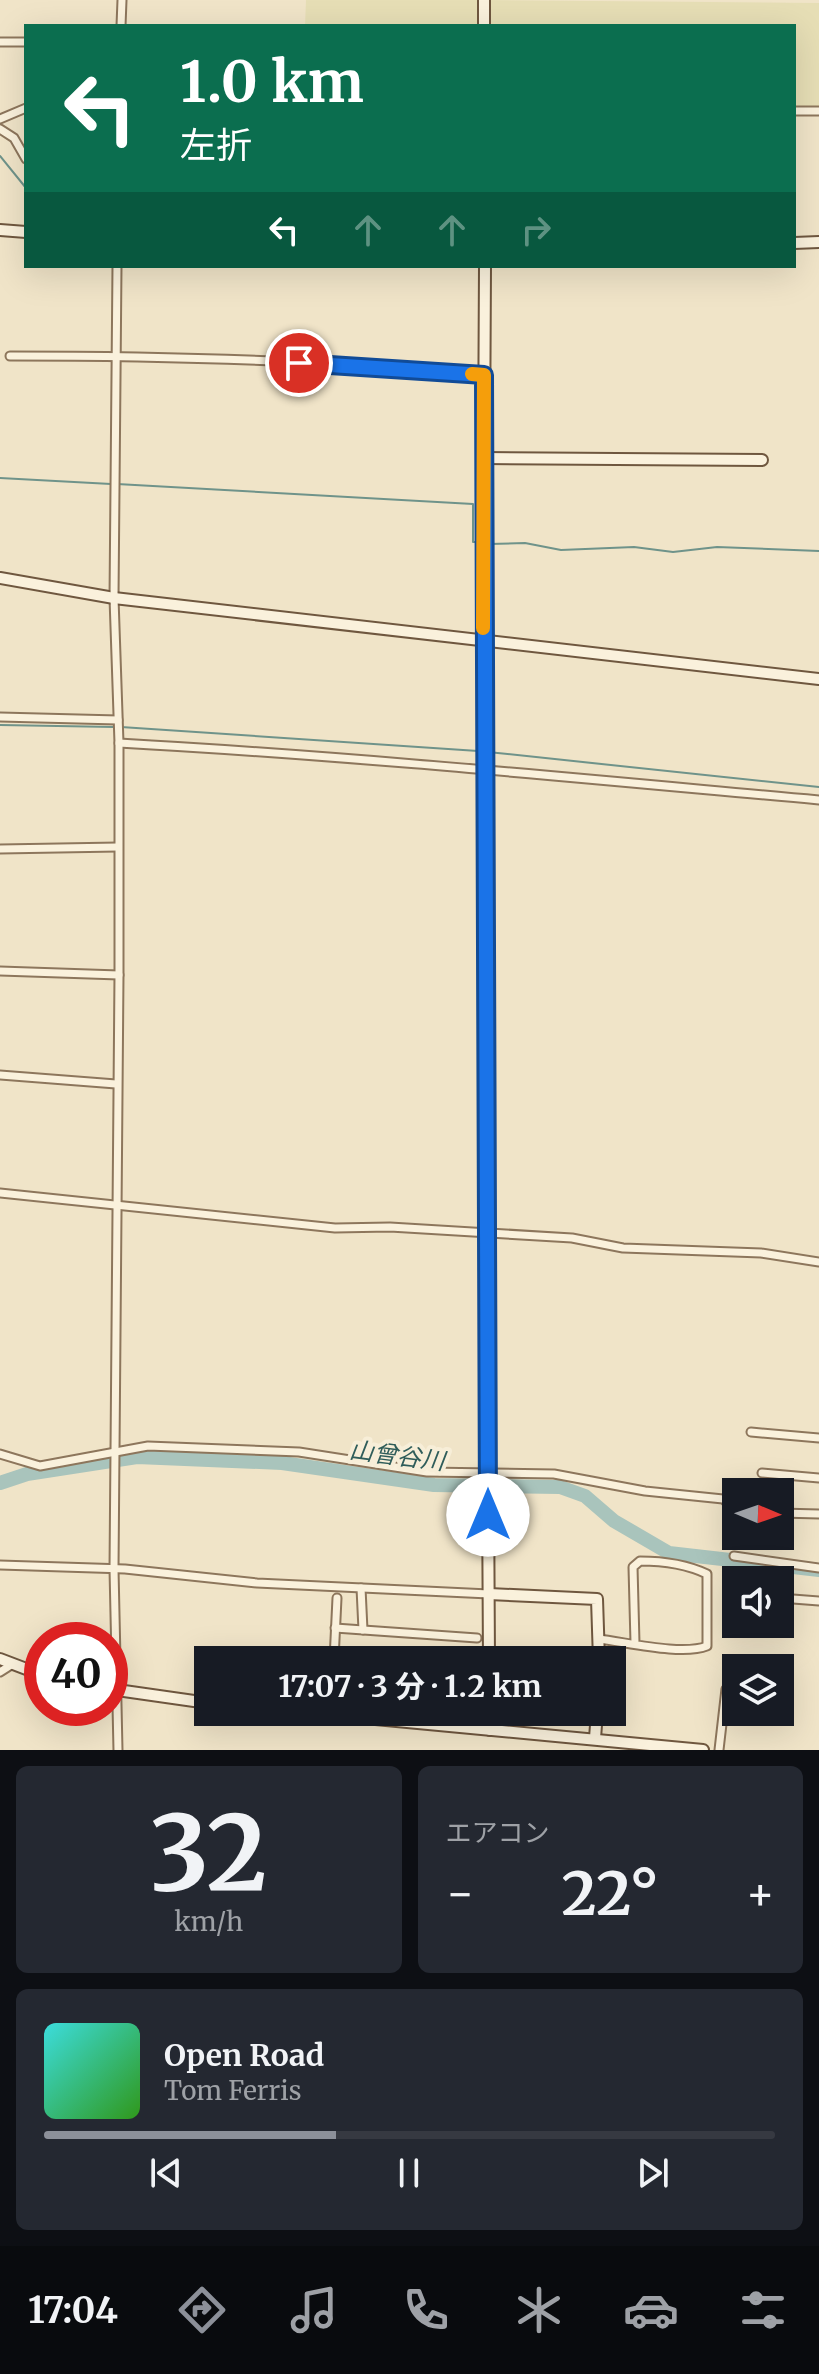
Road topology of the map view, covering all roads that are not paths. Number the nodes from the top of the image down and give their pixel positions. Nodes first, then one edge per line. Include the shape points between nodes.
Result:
1 (122, 0) edge
2 (484, 0) edge
3 (121, 24) edge
4 (484, 24) edge
5 (0, 42) edge
6 (24, 42) edge
7 (24, 109) edge
8 (796, 111) edge
9 (819, 111) edge
10 (0, 119) edge
11 (0, 129) edge
12 (24, 156) edge
13 (0, 230) edge
14 (24, 232) edge
15 (819, 242) edge
16 (796, 243) edge
17 (117, 268) edge
18 (485, 268) edge
19 (10, 356) dead end
20 (115, 356) junction
21 (484, 375) junction
22 (484, 458) junction
23 (762, 460) dead end
24 (0, 578) edge
25 (114, 598) junction
26 (483, 641) junction
27 (819, 679) edge
28 (0, 717) edge
29 (118, 720) junction
30 (119, 743) junction
31 (483, 770) junction
32 (819, 800) edge
33 (118, 847) junction
34 (0, 849) edge
35 (0, 971) edge
36 (119, 975) junction
37 (0, 1075) edge
38 (116, 1084) junction
39 (0, 1193) edge
40 (115, 1204) junction
41 (489, 1235) junction
42 (819, 1262) edge
43 (751, 1432) dead end
44 (819, 1438) edge
45 (0, 1454) edge
46 (115, 1458) junction
47 (762, 1473) dead end
48 (819, 1478) edge
49 (488, 1483) junction
50 (722, 1499) edge
51 (794, 1513) edge
52 (819, 1514) edge
53 (734, 1556) dead end
54 (0, 1565) edge
55 (819, 1568) edge
56 (114, 1569) junction
57 (361, 1588) junction
58 (489, 1594) junction
59 (337, 1598) dead end
60 (794, 1599) edge
61 (819, 1601) edge
62 (113, 1622) edge
63 (335, 1628) junction
64 (363, 1630) junction
65 (477, 1638) dead end
66 (598, 1639) junction
67 (635, 1643) junction
68 (334, 1646) edge
69 (489, 1646) edge
70 (598, 1646) edge
71 (0, 1659) edge
72 (11, 1665) junction
73 (24, 1669) edge
74 (0, 1672) edge
75 (128, 1692) edge
76 (194, 1701) edge
77 (722, 1724) edge
78 (116, 1726) edge
79 (450, 1726) edge
80 (490, 1726) edge
81 (596, 1726) edge
82 (490, 1730) junction
83 (595, 1738) junction
84 (118, 1750) edge
85 (703, 1750) edge
86 (719, 1750) edge

1 - 3 street
2 - 4 street
5 - 6 street
7 - 10 street
8 - 9 street
11 - 12 street via 14,138
13 - 14 street
15 - 16 street
17 - 20 street
18 - 21 street
19 - 20 street
20 - 21 street
20 - 25 street
21 - 22 street
22 - 23 street
22 - 26 street
24 - 25 street
25 - 26 street
25 - 29 street
26 - 27 street
26 - 31 street
28 - 29 street
29 - 30 street
30 - 31 street
30 - 33 street
31 - 32 street
31 - 41 street
33 - 34 street
33 - 36 street
35 - 36 street
36 - 38 street
37 - 38 street
38 - 40 street
39 - 40 street
40 - 41 street via 335,1228
40 - 46 street
41 - 42 street via 572,1238 623,1248 761,1253
41 - 49 street
43 - 44 street
45 - 46 street via 40,1466
46 - 49 street via 148,1446 299,1452
46 - 56 street
47 - 48 street
49 - 50 street via 554,1474
49 - 58 street
51 - 52 street
53 - 55 street
54 - 56 street
56 - 57 street
56 - 62 street
57 - 58 street
57 - 64 street
58 - 66 street via 597,1599
58 - 69 street
59 - 63 street
60 - 61 street
63 - 64 street
63 - 68 street
64 - 65 street
66 - 67 street
66 - 70 street
67 - 67 street via 698,1650 707,1646 707,1574 653,1561 633,1567
71 - 72 street
72 - 73 street
72 - 74 street
75 - 76 street
77 - 86 street
78 - 84 street
79 - 82 street
80 - 82 street
81 - 83 street
82 - 83 street
83 - 85 street

